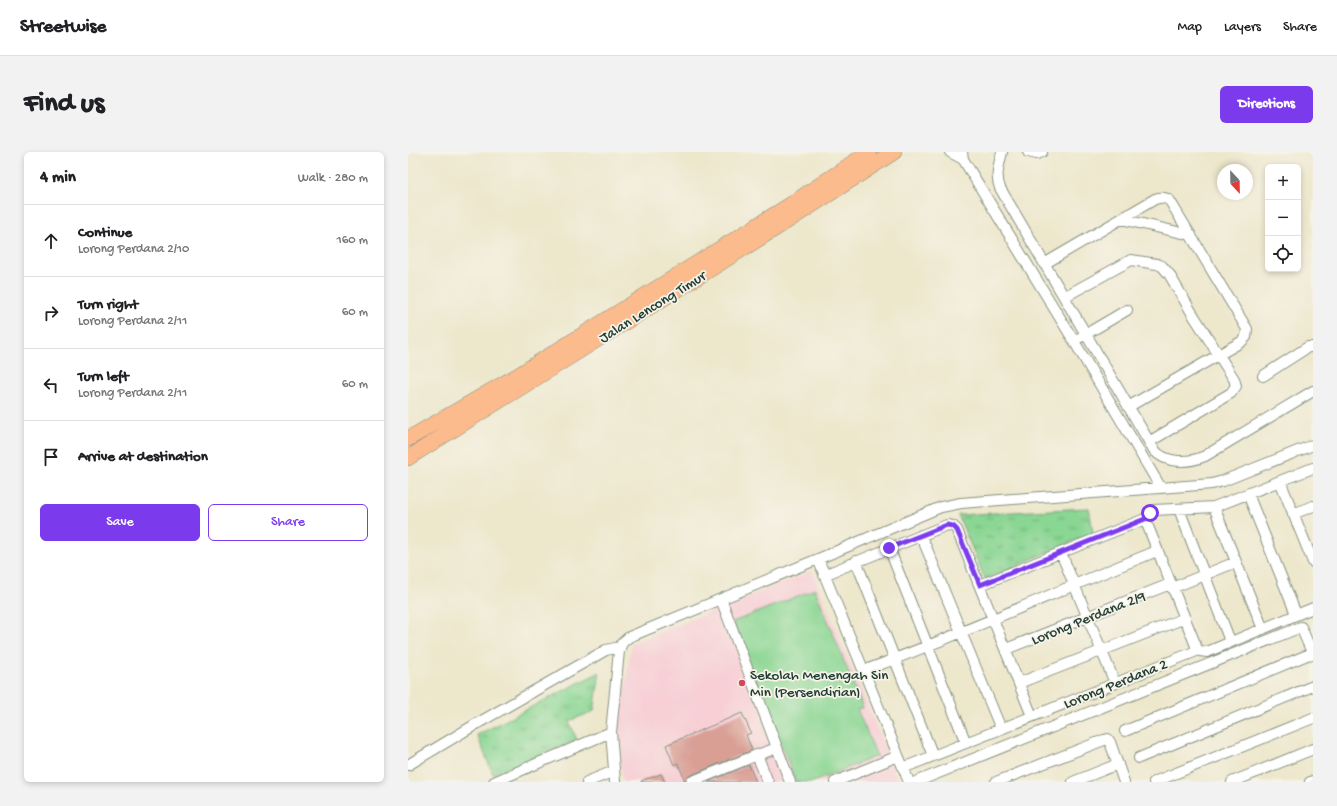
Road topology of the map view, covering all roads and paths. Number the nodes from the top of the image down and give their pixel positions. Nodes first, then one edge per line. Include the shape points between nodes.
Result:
1 (869, 152) edge
2 (894, 152) edge
3 (950, 152) edge
4 (1002, 152) edge
5 (1028, 152) edge
6 (1042, 152) edge
7 (963, 156) edge
8 (1121, 219) junction
9 (1191, 235) junction
10 (1044, 264) junction
11 (1064, 297) junction
12 (1127, 310) dead end
13 (1086, 334) junction
14 (1074, 341) junction
15 (1313, 347) edge
16 (1219, 355) junction
17 (1262, 376) dead end
18 (1313, 390) edge
19 (1128, 407) junction
20 (408, 439) edge
21 (1149, 442) junction
22 (1313, 445) edge
23 (408, 458) edge
24 (1313, 468) edge
25 (1280, 481) junction
26 (1160, 488) junction
27 (1248, 494) junction
28 (1313, 506) edge
29 (1214, 507) junction
30 (1178, 509) junction
31 (1293, 514) junction
32 (1145, 519) junction
33 (921, 535) junction
34 (1310, 546) edge
35 (889, 548) junction
36 (1157, 551) junction
37 (1060, 553) junction
38 (818, 559) junction
39 (856, 562) junction
40 (1236, 562) junction
41 (1313, 562) edge
42 (1204, 574) junction
43 (824, 575) junction
44 (1074, 584) junction
45 (980, 585) junction
46 (1171, 586) junction
47 (720, 599) junction
48 (1313, 608) edge
49 (1296, 614) junction
50 (1087, 617) junction
51 (1185, 618) junction
52 (994, 619) junction
53 (1263, 629) junction
54 (960, 633) junction
55 (1230, 641) junction
56 (927, 646) junction
57 (620, 647) junction
58 (1006, 649) junction
59 (1196, 649) junction
60 (1101, 651) junction
61 (1313, 654) edge
62 (894, 659) junction
63 (863, 671) junction
64 (1019, 683) junction
65 (1115, 683) junction
66 (1313, 686) edge
67 (1032, 716) junction
68 (1313, 718) edge
69 (1001, 729) junction
70 (1125, 731) dead end
71 (611, 732) junction
72 (966, 743) junction
73 (777, 748) junction
74 (1313, 749) edge
75 (757, 755) junction
76 (898, 756) junction
77 (933, 756) junction
78 (1139, 758) dead end
79 (1118, 764) junction
80 (408, 765) edge
81 (903, 768) junction
82 (614, 771) junction
83 (1313, 781) edge
84 (494, 782) edge
85 (587, 782) edge
86 (614, 782) edge
87 (691, 782) edge
88 (768, 782) edge
89 (790, 782) edge
90 (835, 782) edge
91 (909, 782) edge
92 (916, 782) edge
93 (996, 782) edge
94 (1073, 782) edge
95 (1124, 782) edge
96 (1154, 782) edge
97 (1232, 782) edge
98 (1310, 782) edge

1 - 20 highway, Jalan Lencong Timur via 793,203 536,364
2 - 23 highway, Jalan Lencong Timur via 797,216
3 - 7 street
4 - 10 street via 997,171 1000,188
5 - 6 street
7 - 14 street
8 - 9 street
8 - 9 street via 1155,199 1164,198 1170,201
8 - 10 street
9 - 16 street via 1247,329 1244,339
10 - 11 street
11 - 13 street
11 - 16 street via 1131,260 1157,264 1169,274
12 - 13 street
13 - 14 street
13 - 19 street
14 - 26 street
15 - 17 street
16 - 19 street
16 - 21 street via 1234,379 1236,386 1232,393
18 - 21 street via 1196,460 1166,459 1159,456
19 - 21 street
22 - 26 street via 1223,481
24 - 25 street
25 - 27 street
25 - 31 street
26 - 38 street via 961,502 941,507
27 - 29 street
27 - 49 street
28 - 31 street
29 - 30 street
29 - 40 street
30 - 32 street via 1154,510
30 - 42 street
31 - 34 street
32 - 36 street
32 - 37 street
33 - 35 street
33 - 45 street via 947,525 953,526
33 - 54 street
34 - 41 street
35 - 39 street
35 - 56 street
36 - 44 street
36 - 46 street
37 - 44 street
37 - 45 street
38 - 43 street
38 - 47 street
39 - 43 street
39 - 62 street
40 - 42 street, Lorong Perdana 2/9
40 - 53 street
42 - 46 street, Lorong Perdana 2/9
42 - 55 street
43 - 63 street
44 - 50 street
44 - 52 street
45 - 52 street
46 - 50 street, Lorong Perdana 2/9
46 - 51 street
47 - 57 street via 629,637
47 - 73 street
48 - 49 street
49 - 53 street
50 - 58 street, Lorong Perdana 2/9
50 - 60 street
51 - 59 street
51 - 60 street
52 - 54 street
52 - 58 street
53 - 55 street
54 - 56 street
54 - 69 street
55 - 59 street via 1207,652
56 - 62 street
56 - 72 street
57 - 71 street
57 - 80 street via 606,650
58 - 64 street
59 - 65 street, Lorong Perdana 2
60 - 64 street
60 - 65 street
61 - 70 street
61 - 92 street via 1301,627
62 - 63 street
62 - 77 street
63 - 76 street
64 - 67 street
65 - 67 street, Lorong Perdana 2
66 - 78 street
67 - 69 street, Lorong Perdana 2
68 - 96 street
69 - 72 street, Lorong Perdana 2
71 - 82 street
71 - 84 street
72 - 77 street, Lorong Perdana 2
73 - 75 street
73 - 89 street
74 - 97 street
75 - 87 street
75 - 88 street
76 - 81 street
76 - 90 street
77 - 81 street, Lorong Perdana 2
79 - 93 street via 1108,739
79 - 94 street
79 - 95 street
81 - 91 street
82 - 85 street
82 - 86 street
83 - 98 street

